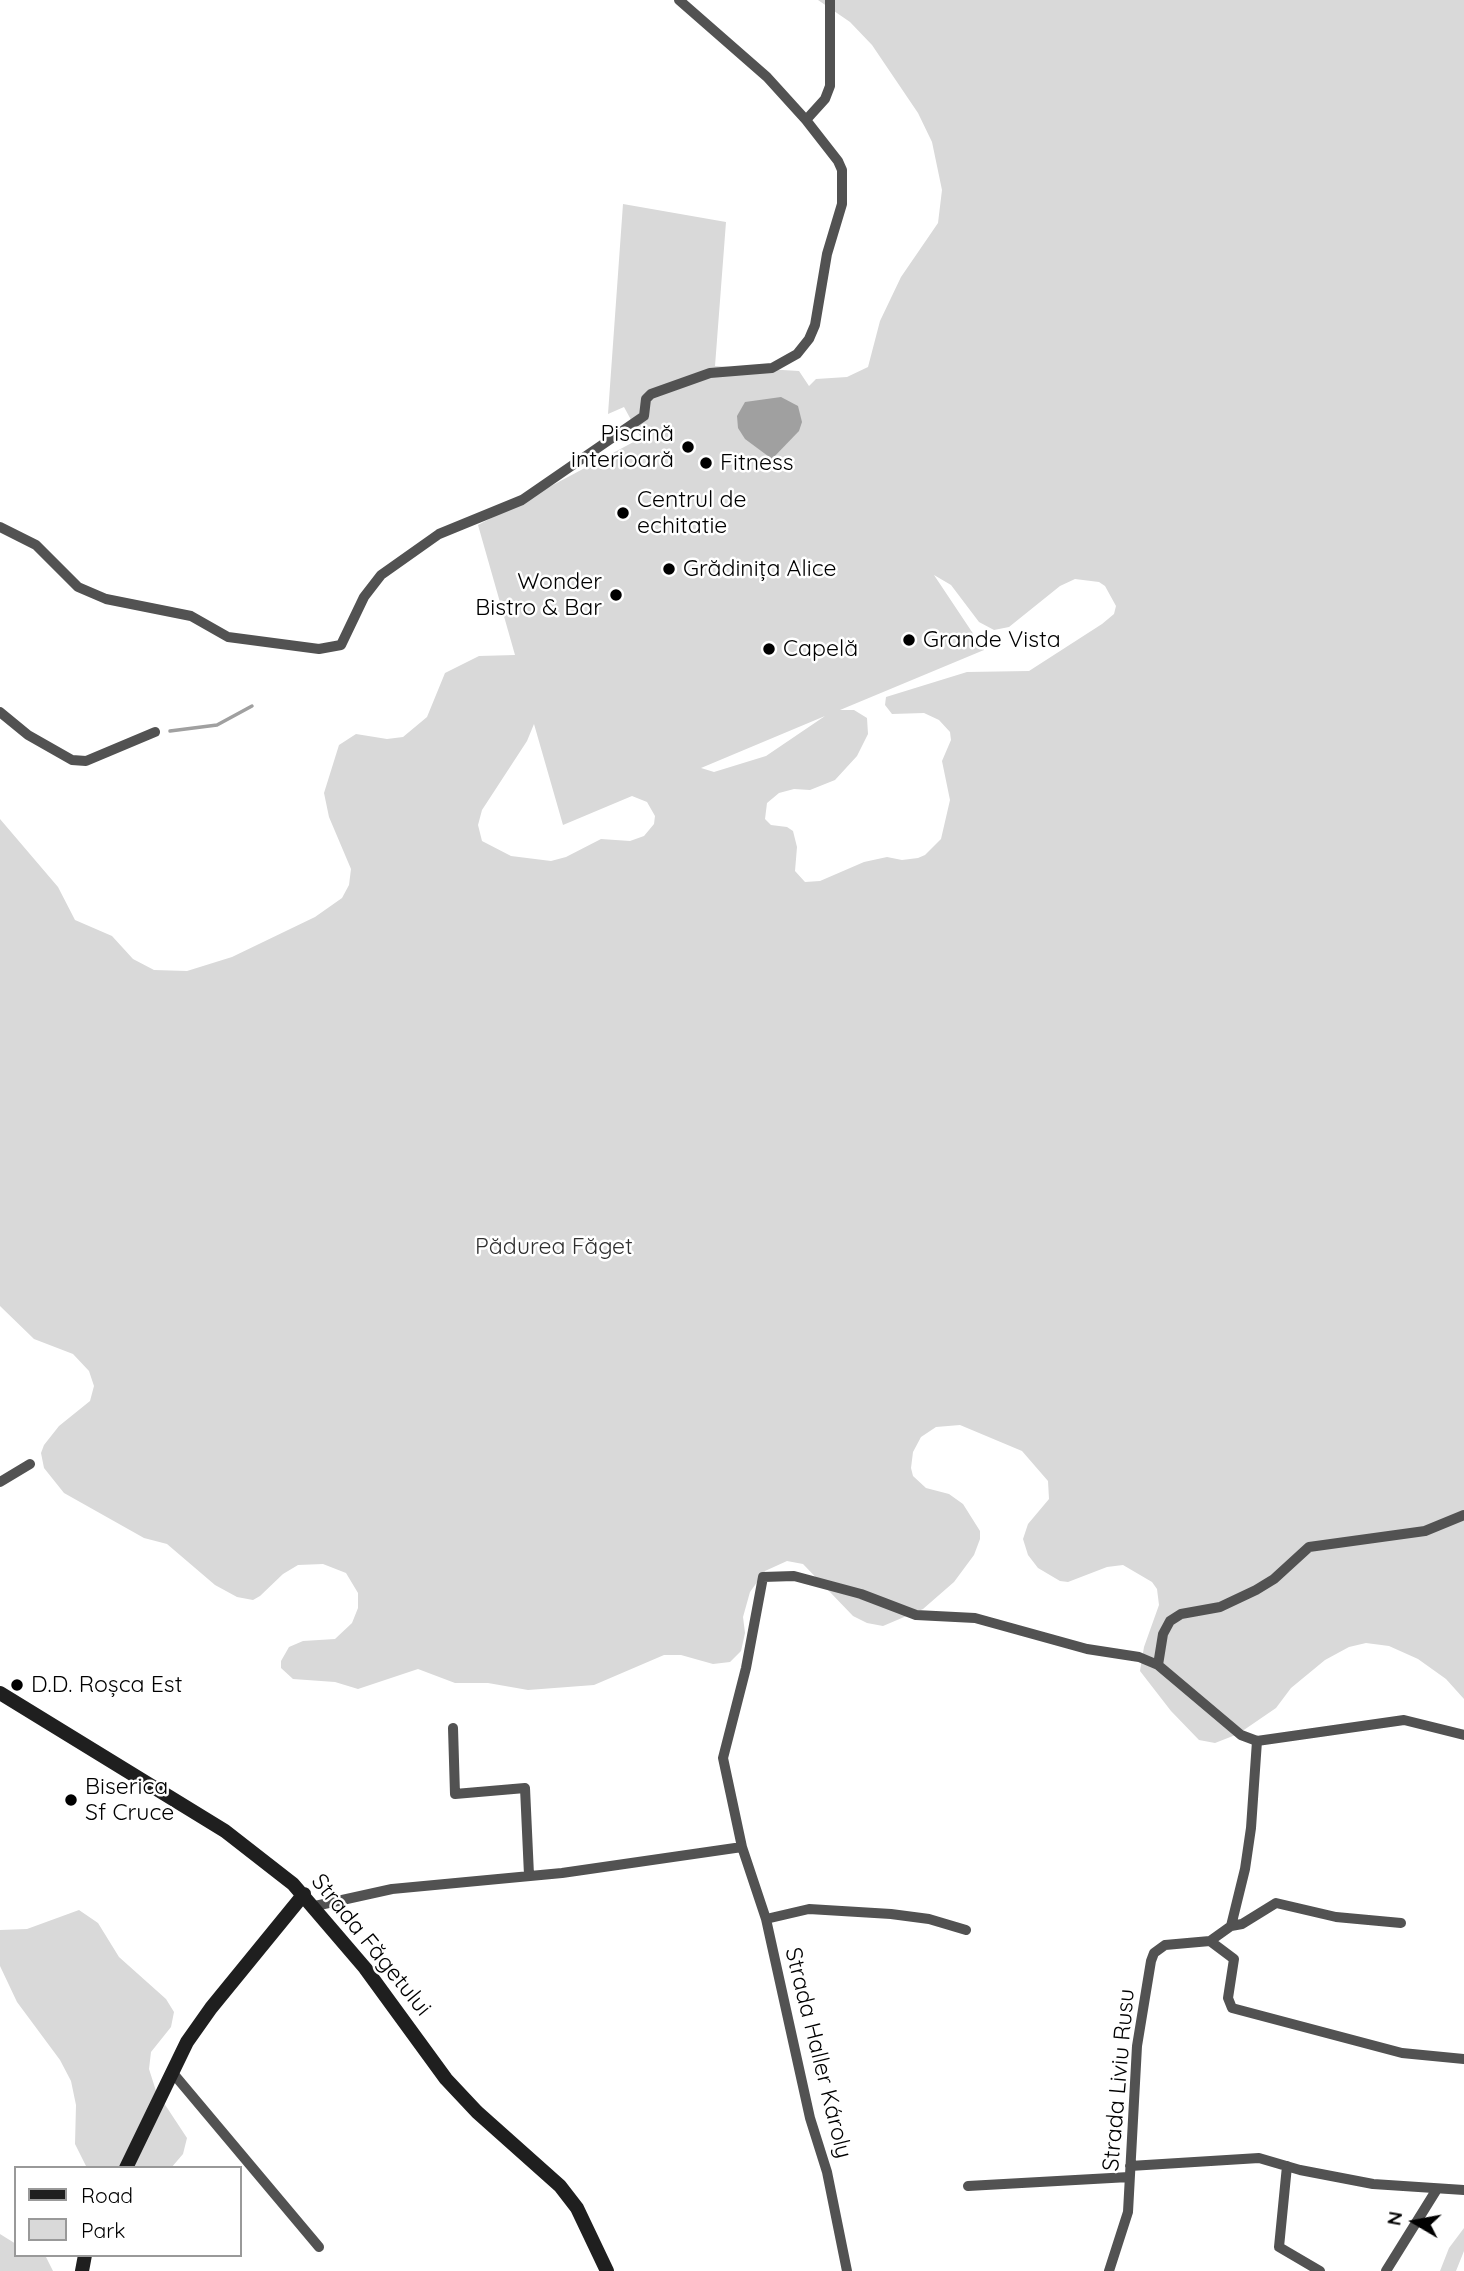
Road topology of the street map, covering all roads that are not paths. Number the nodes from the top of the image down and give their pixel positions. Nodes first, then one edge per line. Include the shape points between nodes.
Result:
1 (679, 0) edge
2 (830, 0) edge
3 (806, 120) junction
4 (0, 527) edge
5 (0, 712) edge
6 (155, 732) dead end
7 (30, 1464) dead end
8 (0, 1482) edge
9 (1464, 1515) edge
10 (1158, 1665) junction
11 (0, 1693) edge
12 (453, 1728) dead end
13 (1464, 1735) edge
14 (1257, 1741) junction
15 (742, 1847) junction
16 (529, 1875) junction
17 (304, 1894) junction
18 (315, 1906) junction
19 (766, 1919) junction
20 (1401, 1923) dead end
21 (1231, 1926) junction
22 (966, 1930) dead end
23 (1210, 1941) junction
24 (1464, 2059) edge
25 (172, 2072) junction
26 (127, 2166) edge
27 (1287, 2166) junction
28 (1130, 2171) junction
29 (968, 2186) dead end
30 (1437, 2189) junction
31 (1464, 2190) edge
32 (319, 2248) dead end
33 (607, 2271) edge
34 (847, 2271) edge
35 (1109, 2271) edge
36 (1320, 2271) edge
37 (1386, 2271) edge

1 - 3 street via 767,77
2 - 3 street via 830,86
3 - 4 street via 838,160 843,193 815,325 801,350 772,368 710,373 652,394 646,399 644,416 522,500 439,534 381,575 364,597 341,645 319,649 228,637 191,616 106,600 78,587 36,545
5 - 6 street via 28,735 72,760 86,761
7 - 8 street
9 - 10 street via 1425,1531 1310,1547 1256,1590 1220,1607 1181,1614 1170,1621
10 - 14 street via 1241,1735
10 - 15 street, Strada Haller Károly via 975,1618 916,1615 794,1576 763,1577 723,1758
11 - 17 main road, Strada Făgetului via 225,1831
12 - 16 street via 456,1794 525,1788
13 - 14 street via 1404,1720
14 - 21 street via 1249,1842
15 - 16 street
15 - 19 street, Strada Haller Károly
16 - 18 street via 391,1889
17 - 18 main road, Strada Făgetului
17 - 25 main road via 205,2017
18 - 33 main road, Strada Făgetului via 446,2079 560,2186 577,2208
19 - 22 street via 809,1909 929,1919
19 - 34 street, Strada Haller Károly
20 - 21 street via 1336,1917 1276,1903
21 - 23 street
23 - 24 street via 1234,1959 1228,1998 1233,2008 1402,2053
23 - 28 street, Strada Liviu Rusu via 1165,1945 1151,1961 1137,2046
25 - 26 main road
25 - 32 street
27 - 28 street via 1259,2158
27 - 30 street via 1373,2184
27 - 36 street via 1279,2247
28 - 29 street
28 - 35 street, Strada Liviu Rusu via 1128,2212
30 - 31 street
30 - 37 street

